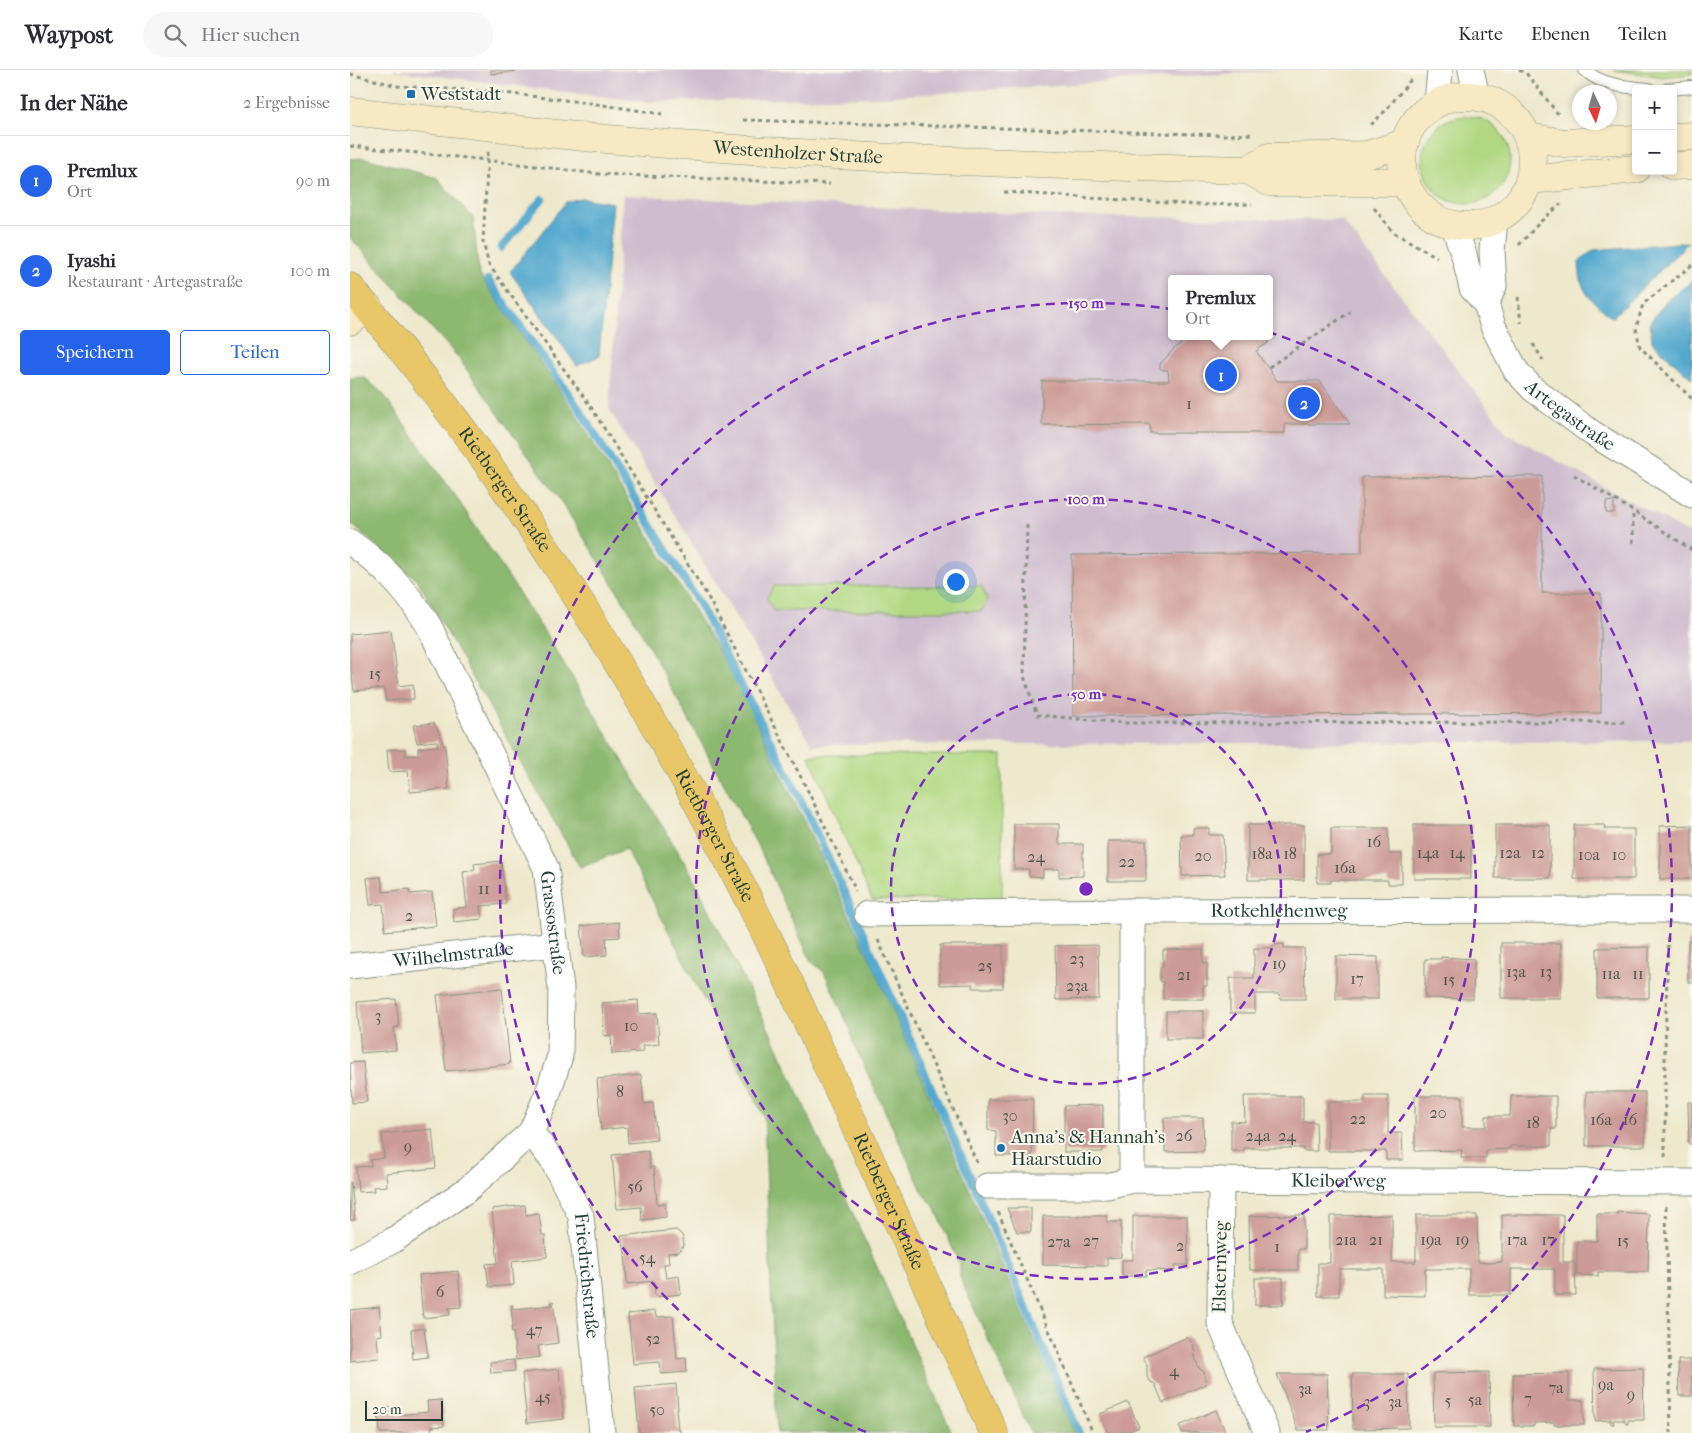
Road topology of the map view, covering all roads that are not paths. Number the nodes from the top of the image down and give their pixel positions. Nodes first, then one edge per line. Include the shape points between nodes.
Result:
1 (1440, 70) edge
2 (1471, 70) edge
3 (1585, 70) edge
4 (1632, 87) edge
5 (1692, 87) edge
6 (1677, 88) edge
7 (1477, 97) junction
8 (1437, 104) junction
9 (350, 111) edge
10 (1692, 136) edge
11 (1528, 137) junction
12 (1677, 137) edge
13 (1632, 139) edge
14 (1404, 143) junction
15 (1692, 164) edge
16 (1677, 166) edge
17 (1632, 169) edge
18 (1248, 170) junction
19 (1530, 180) junction
20 (1406, 182) junction
21 (1495, 220) junction
22 (1453, 224) junction
23 (350, 286) edge
24 (1486, 304) junction
25 (359, 315) edge
26 (1692, 495) edge
27 (350, 542) edge
28 (1692, 910) edge
29 (1132, 911) junction
30 (867, 914) road end
31 (556, 944) junction
32 (350, 966) edge
33 (531, 1132) junction
34 (1132, 1180) junction
35 (1221, 1180) junction
36 (1692, 1182) edge
37 (987, 1186) dead end
38 (350, 1262) edge
39 (602, 1433) edge
40 (994, 1433) edge
41 (1268, 1433) edge

1 - 8 street
2 - 7 street
3 - 4 lane via 1612,85
5 - 6 lane
7 - 8 main road via 1456,97
7 - 11 main road via 1508,110
8 - 14 main road via 1422,114
9 - 18 main road, Westenholzer Straße via 585,137 755,150 1047,165
10 - 12 main road
11 - 13 main road via 1564,143
11 - 19 main road via 1532,158
14 - 18 main road via 1367,155 1269,157
14 - 20 main road via 1402,163
15 - 16 main road
17 - 19 main road
18 - 20 main road, Westenholzer Straße via 1269,182
19 - 21 main road via 1510,210
20 - 22 main road via 1416,201 1433,216
21 - 22 main road via 1474,226
21 - 24 street via 1492,251 1494,286
22 - 24 street, Artegastraße via 1472,288
23 - 25 main road, Rietberger Straße
24 - 26 street, Artegastraße via 1493,326 1516,371 1533,390 1592,433
25 - 40 main road, Rietberger Straße via 414,364 515,502 585,611 685,779 772,947
27 - 31 street, Grassostraße via 393,577 429,626 546,868
28 - 29 street, Rotkehlchenweg
29 - 30 street, Rotkehlchenweg
29 - 34 street
31 - 32 street, Wilhelmstraße
31 - 33 street, Grassostraße via 560,1056
33 - 38 street, Grassostraße via 468,1189 392,1241
33 - 39 street, Friedrichstraße via 554,1160 581,1216
34 - 35 street, Kleiberweg
34 - 37 street, Kleiberweg via 1107,1186
35 - 36 street, Kleiberweg
35 - 41 street, Elsternweg via 1220,1323

